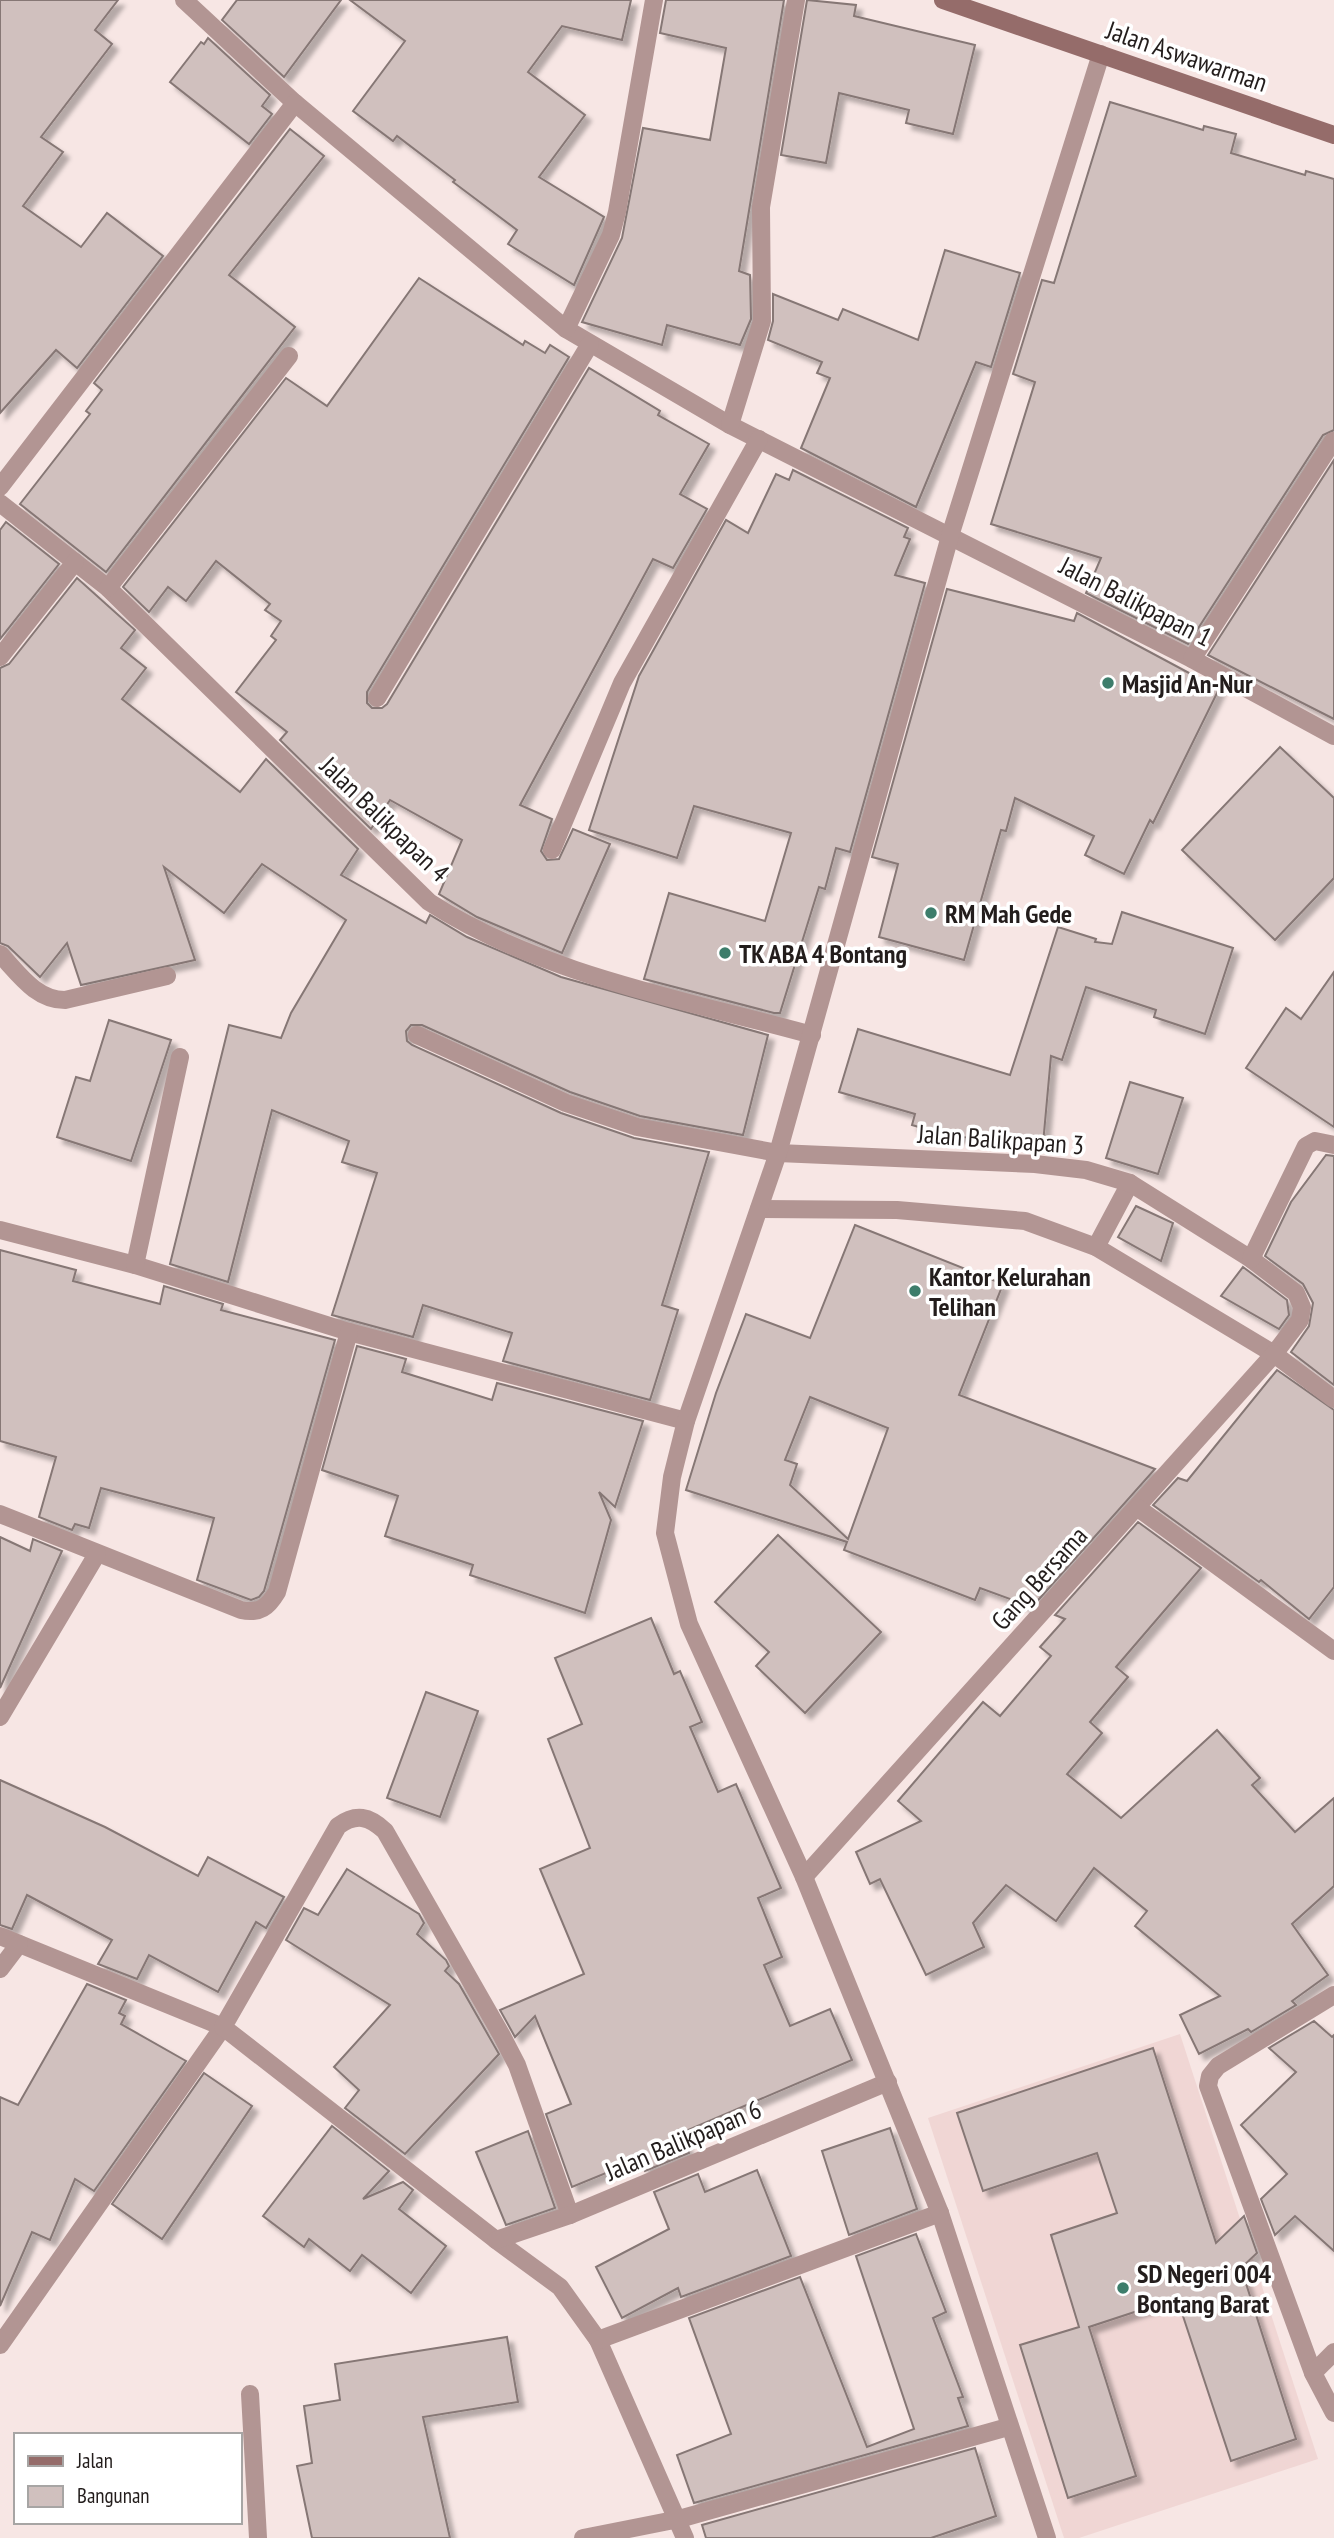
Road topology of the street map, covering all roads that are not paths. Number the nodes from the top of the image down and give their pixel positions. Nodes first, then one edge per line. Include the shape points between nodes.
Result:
1 (184, 0) edge
2 (654, 0) edge
3 (796, 0) edge
4 (943, 0) edge
5 (1101, 54) junction
6 (295, 103) junction
7 (1334, 135) edge
8 (566, 328) junction
9 (590, 344) junction
10 (289, 356) dead end
11 (730, 425) junction
12 (759, 439) junction
13 (1333, 441) edge
14 (0, 488) edge
15 (0, 503) edge
16 (950, 536) junction
17 (75, 562) junction
18 (108, 589) junction
19 (0, 657) edge
20 (1192, 659) junction
21 (377, 698) dead end
22 (1334, 736) edge
23 (552, 850) dead end
24 (0, 954) edge
25 (167, 976) dead end
26 (417, 1035) dead end
27 (812, 1035) junction
28 (180, 1057) dead end
29 (1334, 1145) edge
30 (778, 1153) junction
31 (1130, 1183) junction
32 (759, 1209) junction
33 (0, 1230) edge
34 (1096, 1247) junction
35 (1251, 1259) junction
36 (135, 1265) junction
37 (1302, 1307) joint
38 (349, 1332) junction
39 (1274, 1354) junction
40 (1334, 1399) edge
41 (686, 1421) junction
42 (1138, 1508) junction
43 (0, 1514) edge
44 (97, 1554) junction
45 (1334, 1651) edge
46 (0, 1717) edge
47 (804, 1877) junction
48 (0, 1936) edge
49 (19, 1944) junction
50 (0, 1969) edge
51 (1334, 1995) edge
52 (223, 2027) junction
53 (888, 2082) junction
54 (940, 2213) junction
55 (570, 2215) junction
56 (496, 2240) junction
57 (598, 2340) junction
58 (0, 2345) edge
59 (1334, 2352) edge
60 (1313, 2373) junction
61 (250, 2394) dead end
62 (1334, 2413) edge
63 (1008, 2427) junction
64 (679, 2519) junction
65 (258, 2538) edge
66 (583, 2538) edge
67 (685, 2538) edge
68 (1047, 2538) edge

1 - 6 street, Jalan Balikpapan 1
2 - 8 street via 611,235
3 - 11 street via 761,207 762,321
4 - 5 street, Jalan Aswawarman
5 - 7 street, Jalan Aswawarman
5 - 16 street
6 - 8 street, Jalan Balikpapan 1
6 - 14 street
8 - 9 street, Jalan Balikpapan 1
9 - 11 street, Jalan Balikpapan 1
9 - 21 street
10 - 18 street
11 - 12 street, Jalan Balikpapan 1
12 - 16 street, Jalan Balikpapan 1
12 - 23 street via 622,683
13 - 20 street
15 - 17 street, Jalan Balikpapan 4
16 - 20 street, Jalan Balikpapan 1
16 - 27 street
17 - 18 street, Jalan Balikpapan 4
17 - 19 street
18 - 27 street, Jalan Balikpapan 4 via 429,902 470,929 512,948 606,978
20 - 22 street, Jalan Balikpapan 1
24 - 25 street via 31,986 53,1000
26 - 30 street, Jalan Balikpapan 3 via 605,1118
27 - 30 street
28 - 36 street
29 - 35 street via 1315,1141 1306,1146
30 - 31 street, Jalan Balikpapan 3 via 1035,1164 1086,1170
30 - 32 street
31 - 34 street
31 - 35 street, Jalan Balikpapan 3
32 - 34 street via 897,1210 1025,1221
32 - 41 street
33 - 36 street
34 - 39 street
35 - 37 street, Jalan Balikpapan 3 via 1296,1293
36 - 38 street
37 - 39 street, Gang Bersama via 1300,1320
38 - 41 street
38 - 44 street via 278,1592 270,1605 241,1610
39 - 40 street
39 - 42 street, Gang Bersama
41 - 47 street via 665,1533 674,1578 689,1624
42 - 45 street
42 - 47 street, Gang Bersama
43 - 44 street
44 - 46 street
47 - 53 street
48 - 49 street
49 - 50 street
49 - 52 street
51 - 60 street via 1218,2066 1208,2086
52 - 55 street via 338,1826 349,1818 364,1816 376,1822 386,1831 517,2065
52 - 56 street
52 - 58 street
53 - 54 street
53 - 55 street, Jalan Balikpapan 6
54 - 57 street
54 - 63 street
55 - 56 street, Jalan Balikpapan 6
56 - 57 street via 560,2287
57 - 64 street
59 - 60 street
60 - 62 street
61 - 65 street
63 - 64 street
63 - 68 street
64 - 66 street
64 - 67 street

